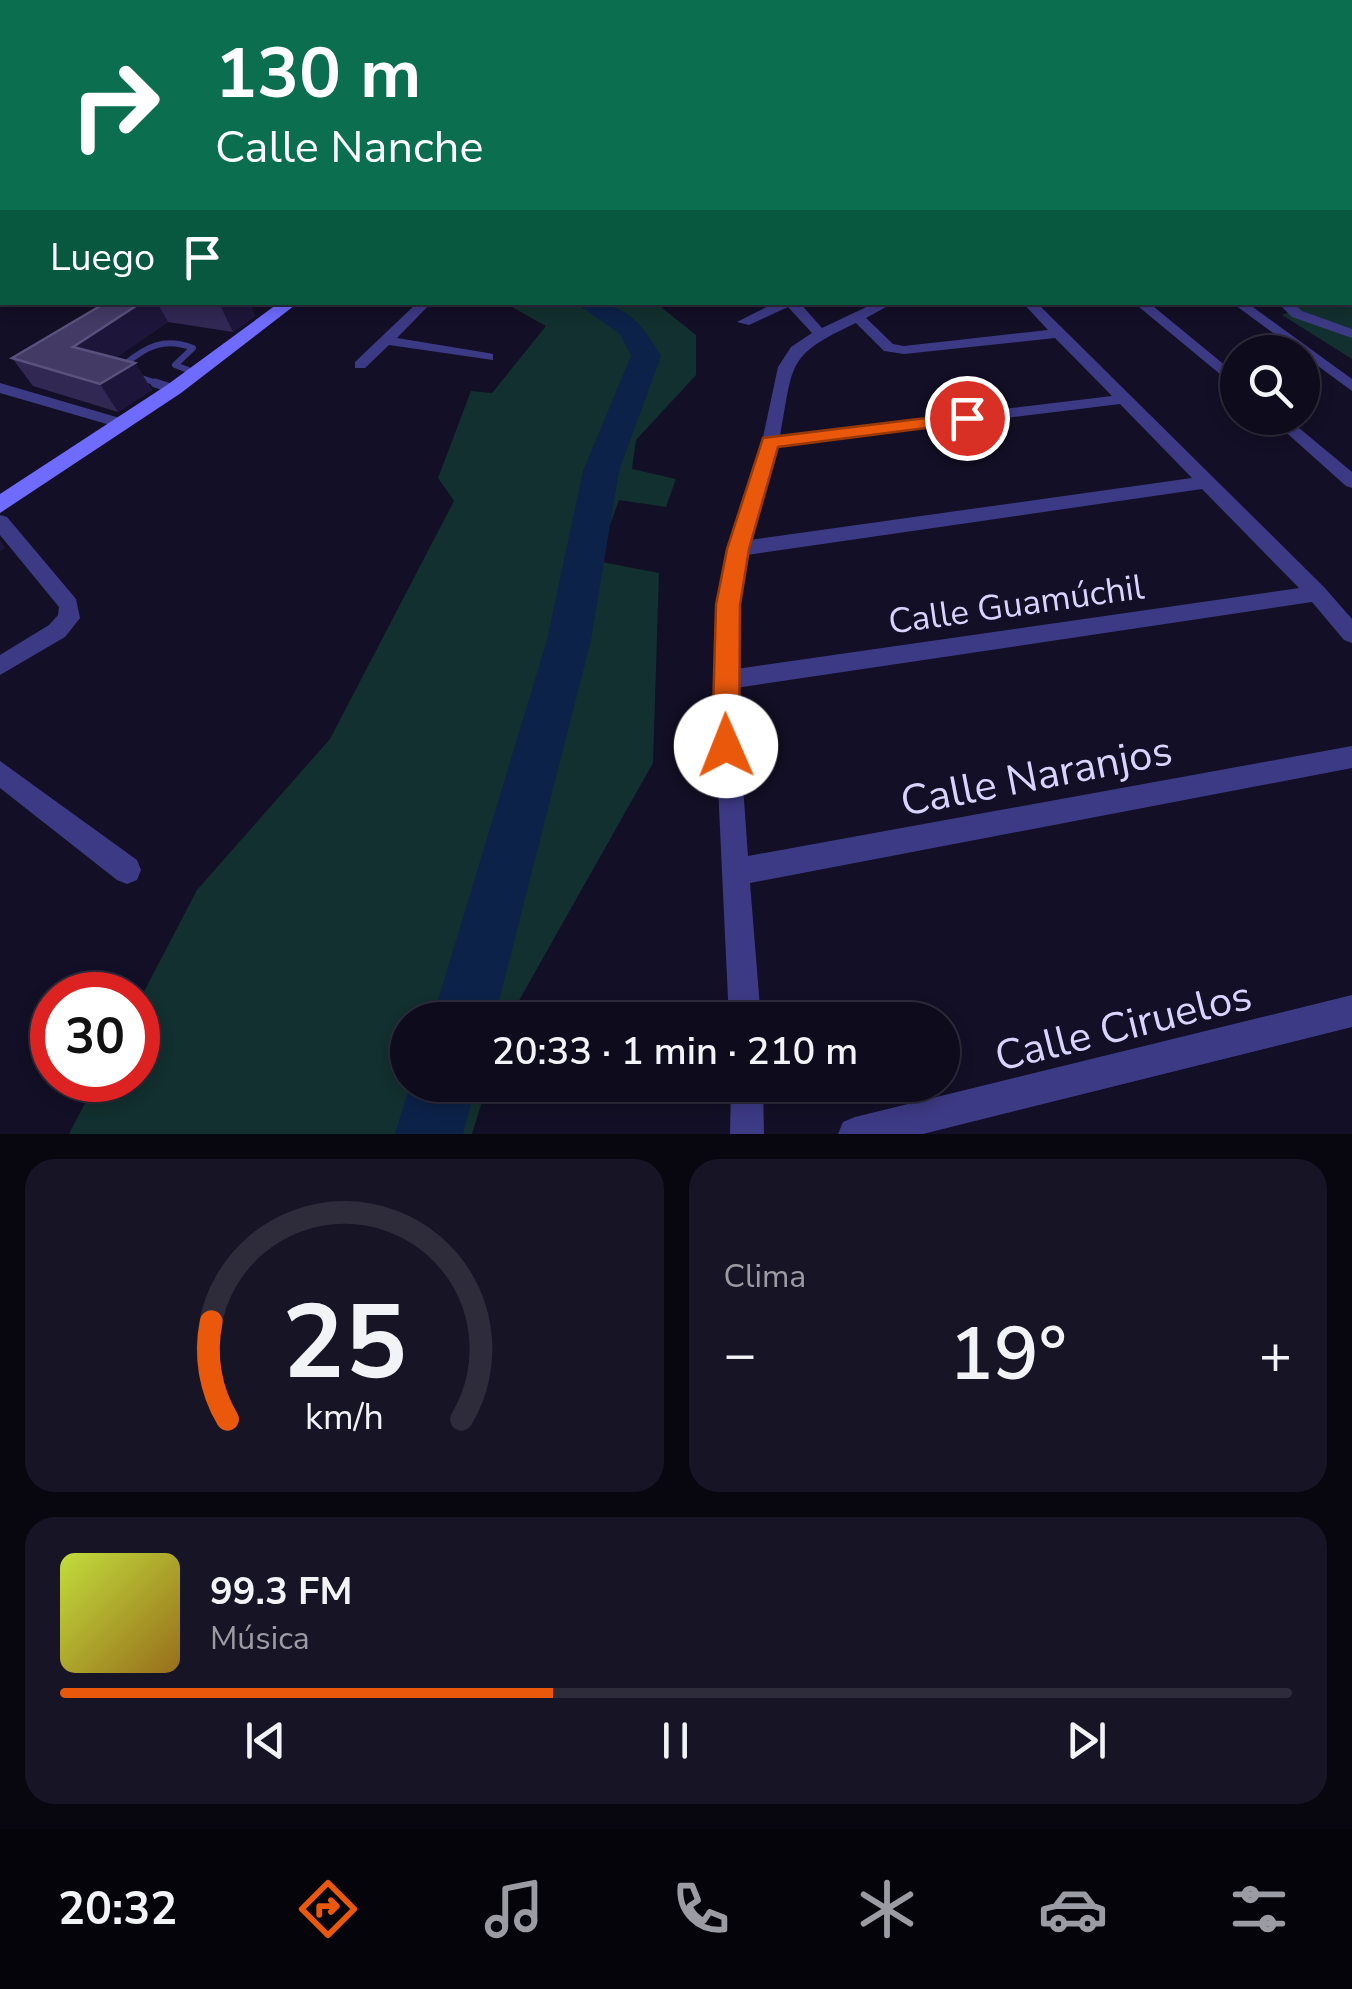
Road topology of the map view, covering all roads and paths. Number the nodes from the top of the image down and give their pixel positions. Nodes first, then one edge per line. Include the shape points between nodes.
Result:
1 (288, 305) edge
2 (423, 305) edge
3 (783, 305) edge
4 (793, 305) edge
5 (884, 305) edge
6 (1031, 305) edge
7 (1143, 305) edge
8 (1241, 305) edge
9 (1287, 305) edge
10 (859, 318) junction
11 (744, 322) dead end
12 (1060, 333) junction
13 (820, 334) junction
14 (1352, 334) edge
15 (386, 340) junction
16 (488, 357) dead end
17 (360, 366) dead end
18 (1220, 369) edge
19 (196, 374) junction
20 (1352, 386) edge
21 (0, 388) edge
22 (174, 390) junction
23 (1124, 399) junction
24 (124, 424) junction
25 (1298, 435) edge
26 (770, 442) junction
27 (1208, 482) junction
28 (1352, 482) edge
29 (0, 505) edge
30 (0, 522) edge
31 (738, 549) junction
32 (1317, 593) junction
33 (1352, 634) edge
34 (0, 666) edge
35 (724, 680) junction
36 (1352, 756) edge
37 (0, 773) edge
38 (127, 870) dead end
39 (734, 872) junction
40 (744, 1002) edge
41 (1352, 1011) edge
42 (747, 1102) edge
43 (747, 1134) edge
44 (855, 1134) edge

1 - 19 street
2 - 15 street
3 - 11 street
4 - 13 street
5 - 10 street
6 - 12 street
7 - 18 street
8 - 20 street
9 - 14 street
10 - 12 street via 879,341 904,350
10 - 13 street
12 - 23 street
13 - 26 street via 796,350 786,367
15 - 16 street
15 - 17 street
19 - 22 street
19 - 22 lane via 175,365 192,348 168,340 125,364 132,374
21 - 24 street
22 - 24 street
23 - 26 street
23 - 27 street
24 - 29 street
25 - 28 street
26 - 31 street
27 - 31 street
27 - 32 street
30 - 34 street via 69,605 69,618
31 - 35 street
32 - 33 street
32 - 35 street, Calle Guamúchil
35 - 39 street
36 - 39 street, Calle Naranjos
37 - 38 street
39 - 40 street
41 - 44 street, Calle Ciruelos
42 - 43 street

